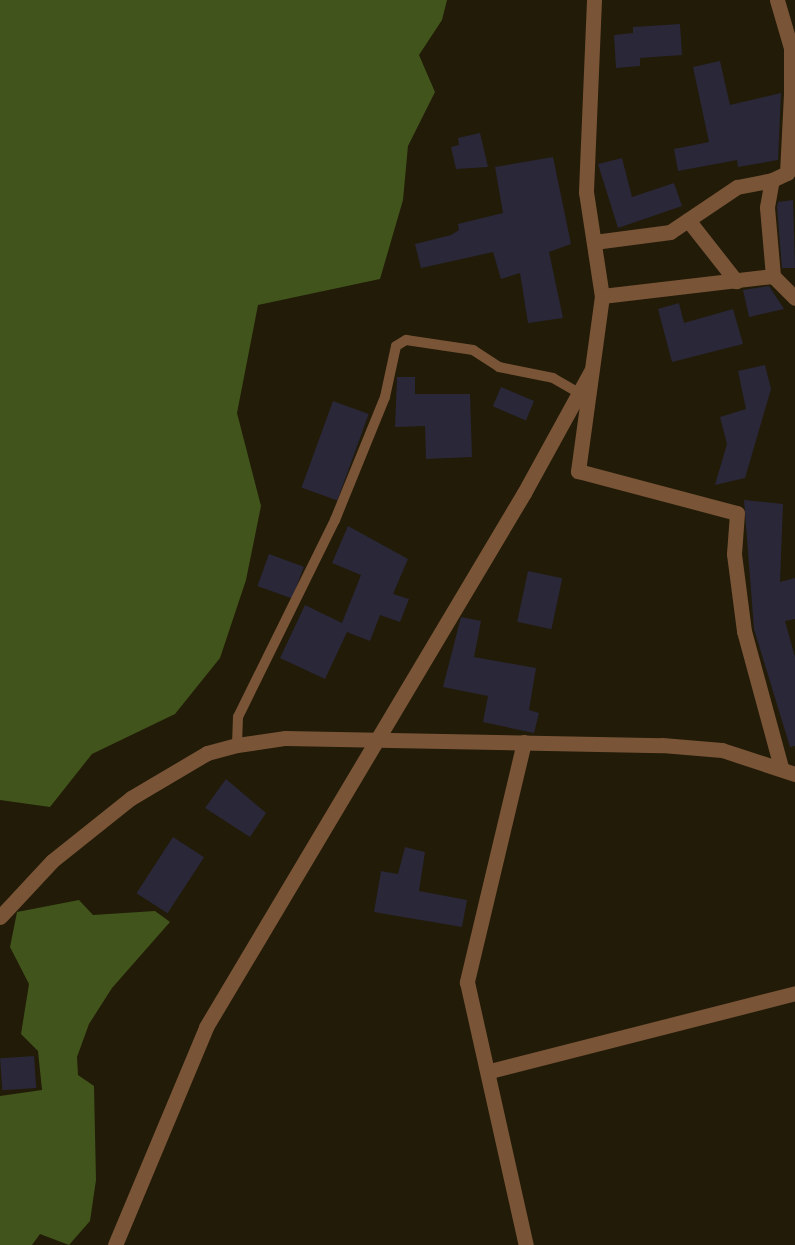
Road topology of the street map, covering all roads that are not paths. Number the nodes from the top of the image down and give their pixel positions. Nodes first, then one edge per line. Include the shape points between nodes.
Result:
1 (594, 0) edge
2 (777, 0) edge
3 (772, 180) junction
4 (688, 220) junction
5 (594, 242) junction
6 (773, 276) junction
7 (736, 280) junction
8 (602, 296) junction
9 (795, 298) edge
10 (591, 371) junction
11 (579, 393) junction
12 (372, 741) junction
13 (524, 742) junction
14 (237, 745) junction
15 (788, 771) edge
16 (0, 917) edge
17 (795, 993) edge
18 (490, 1071) junction
19 (115, 1245) edge
20 (526, 1245) edge

1 - 5 street via 586,192
2 - 3 street via 791,48 791,95 787,173
3 - 4 street via 737,187
3 - 6 street via 767,207
4 - 5 street via 670,232
4 - 7 street
5 - 8 street
6 - 7 street
6 - 9 street
7 - 8 street
8 - 10 street
10 - 11 street
10 - 15 street via 578,471 737,513 734,554 744,631
11 - 12 street
11 - 14 lane via 553,378 499,368 473,350 406,340 396,346 378,416 335,520 238,717
12 - 13 street
12 - 14 street via 285,738
12 - 19 street via 206,1027
13 - 15 street via 722,750
13 - 18 street via 467,982
14 - 16 street via 207,753 132,798 52,861
17 - 18 street
18 - 20 street

